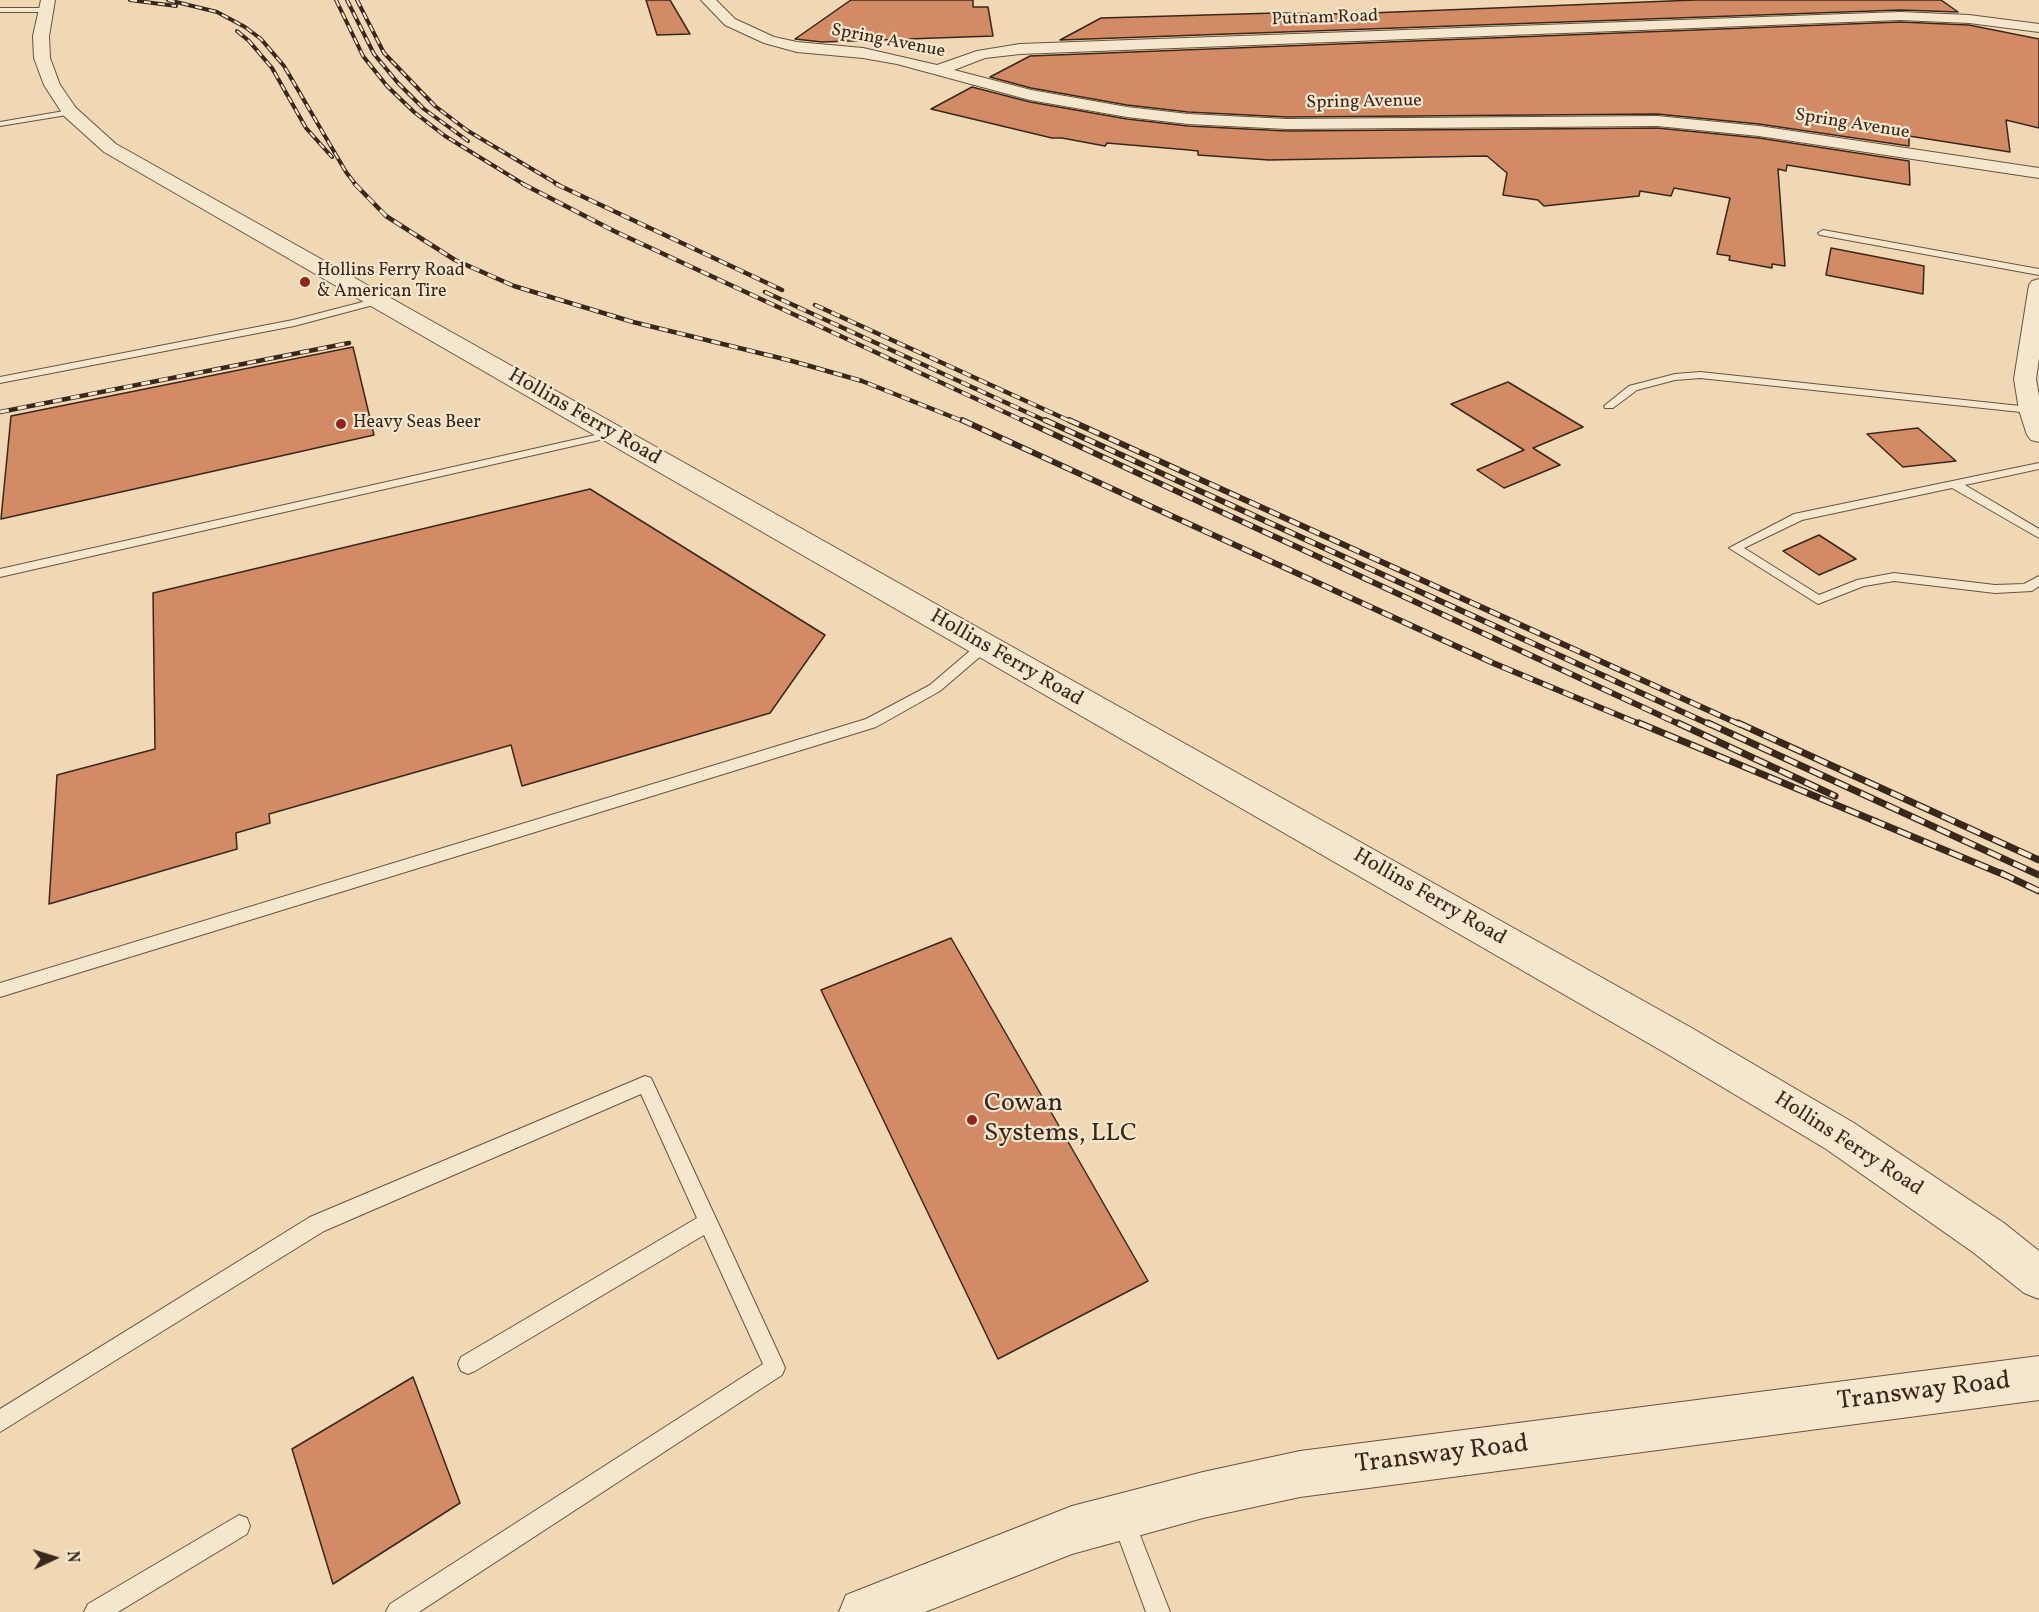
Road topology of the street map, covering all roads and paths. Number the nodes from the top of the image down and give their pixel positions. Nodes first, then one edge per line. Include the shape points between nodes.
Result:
1 (708, 0) edge
2 (47, 5) edge
3 (0, 10) edge
4 (2039, 28) edge
5 (939, 70) junction
6 (70, 112) junction
7 (0, 124) edge
8 (2039, 173) edge
9 (1823, 233) dead end
10 (2039, 272) edge
11 (2039, 285) edge
12 (378, 301) junction
13 (0, 380) edge
14 (1609, 406) dead end
15 (2030, 410) junction
16 (613, 434) junction
17 (2039, 435) edge
18 (2039, 466) edge
19 (1954, 484) junction
20 (2039, 534) edge
21 (0, 573) edge
22 (2039, 580) edge
23 (984, 646) junction
24 (0, 990) edge
25 (708, 1222) junction
26 (2039, 1278) edge
27 (468, 1364) dead end
28 (2039, 1378) edge
29 (0, 1421) edge
30 (1122, 1517) junction
31 (239, 1526) dead end
32 (96, 1612) edge
33 (398, 1612) edge
34 (863, 1612) edge
35 (1158, 1612) edge

1 - 5 street, Spring Avenue via 730,22 769,40 797,47 863,53
2 - 3 lane
2 - 6 street, Hollins Ferry Road via 41,36 42,58 52,85
4 - 5 street, Putnam Road via 1900,16 1020,50 982,54
5 - 8 street, Spring Avenue via 1072,104 1188,119 1287,124 1656,121 1759,131
6 - 7 lane
6 - 12 street, Hollins Ferry Road via 110,148 142,169
9 - 10 lane
11 - 15 street via 2025,379
12 - 13 lane via 294,323
12 - 16 street, Hollins Ferry Road
14 - 15 lane via 1633,388 1700,375
15 - 17 street
16 - 21 lane
16 - 23 street, Hollins Ferry Road
18 - 19 lane
19 - 20 lane
19 - 22 lane via 1798,517 1735,548 1818,600 1861,583 1894,577 1995,589 2027,588
23 - 24 lane via 935,688 906,706 850,730
23 - 26 street, Hollins Ferry Road via 1677,1039 1840,1136 1989,1238
25 - 27 lane
25 - 29 lane via 645,1084 317,1224
25 - 33 lane via 775,1368
28 - 30 street, Transway Road via 1300,1474
30 - 34 street, Transway Road via 1072,1530
30 - 35 lane
31 - 32 lane

